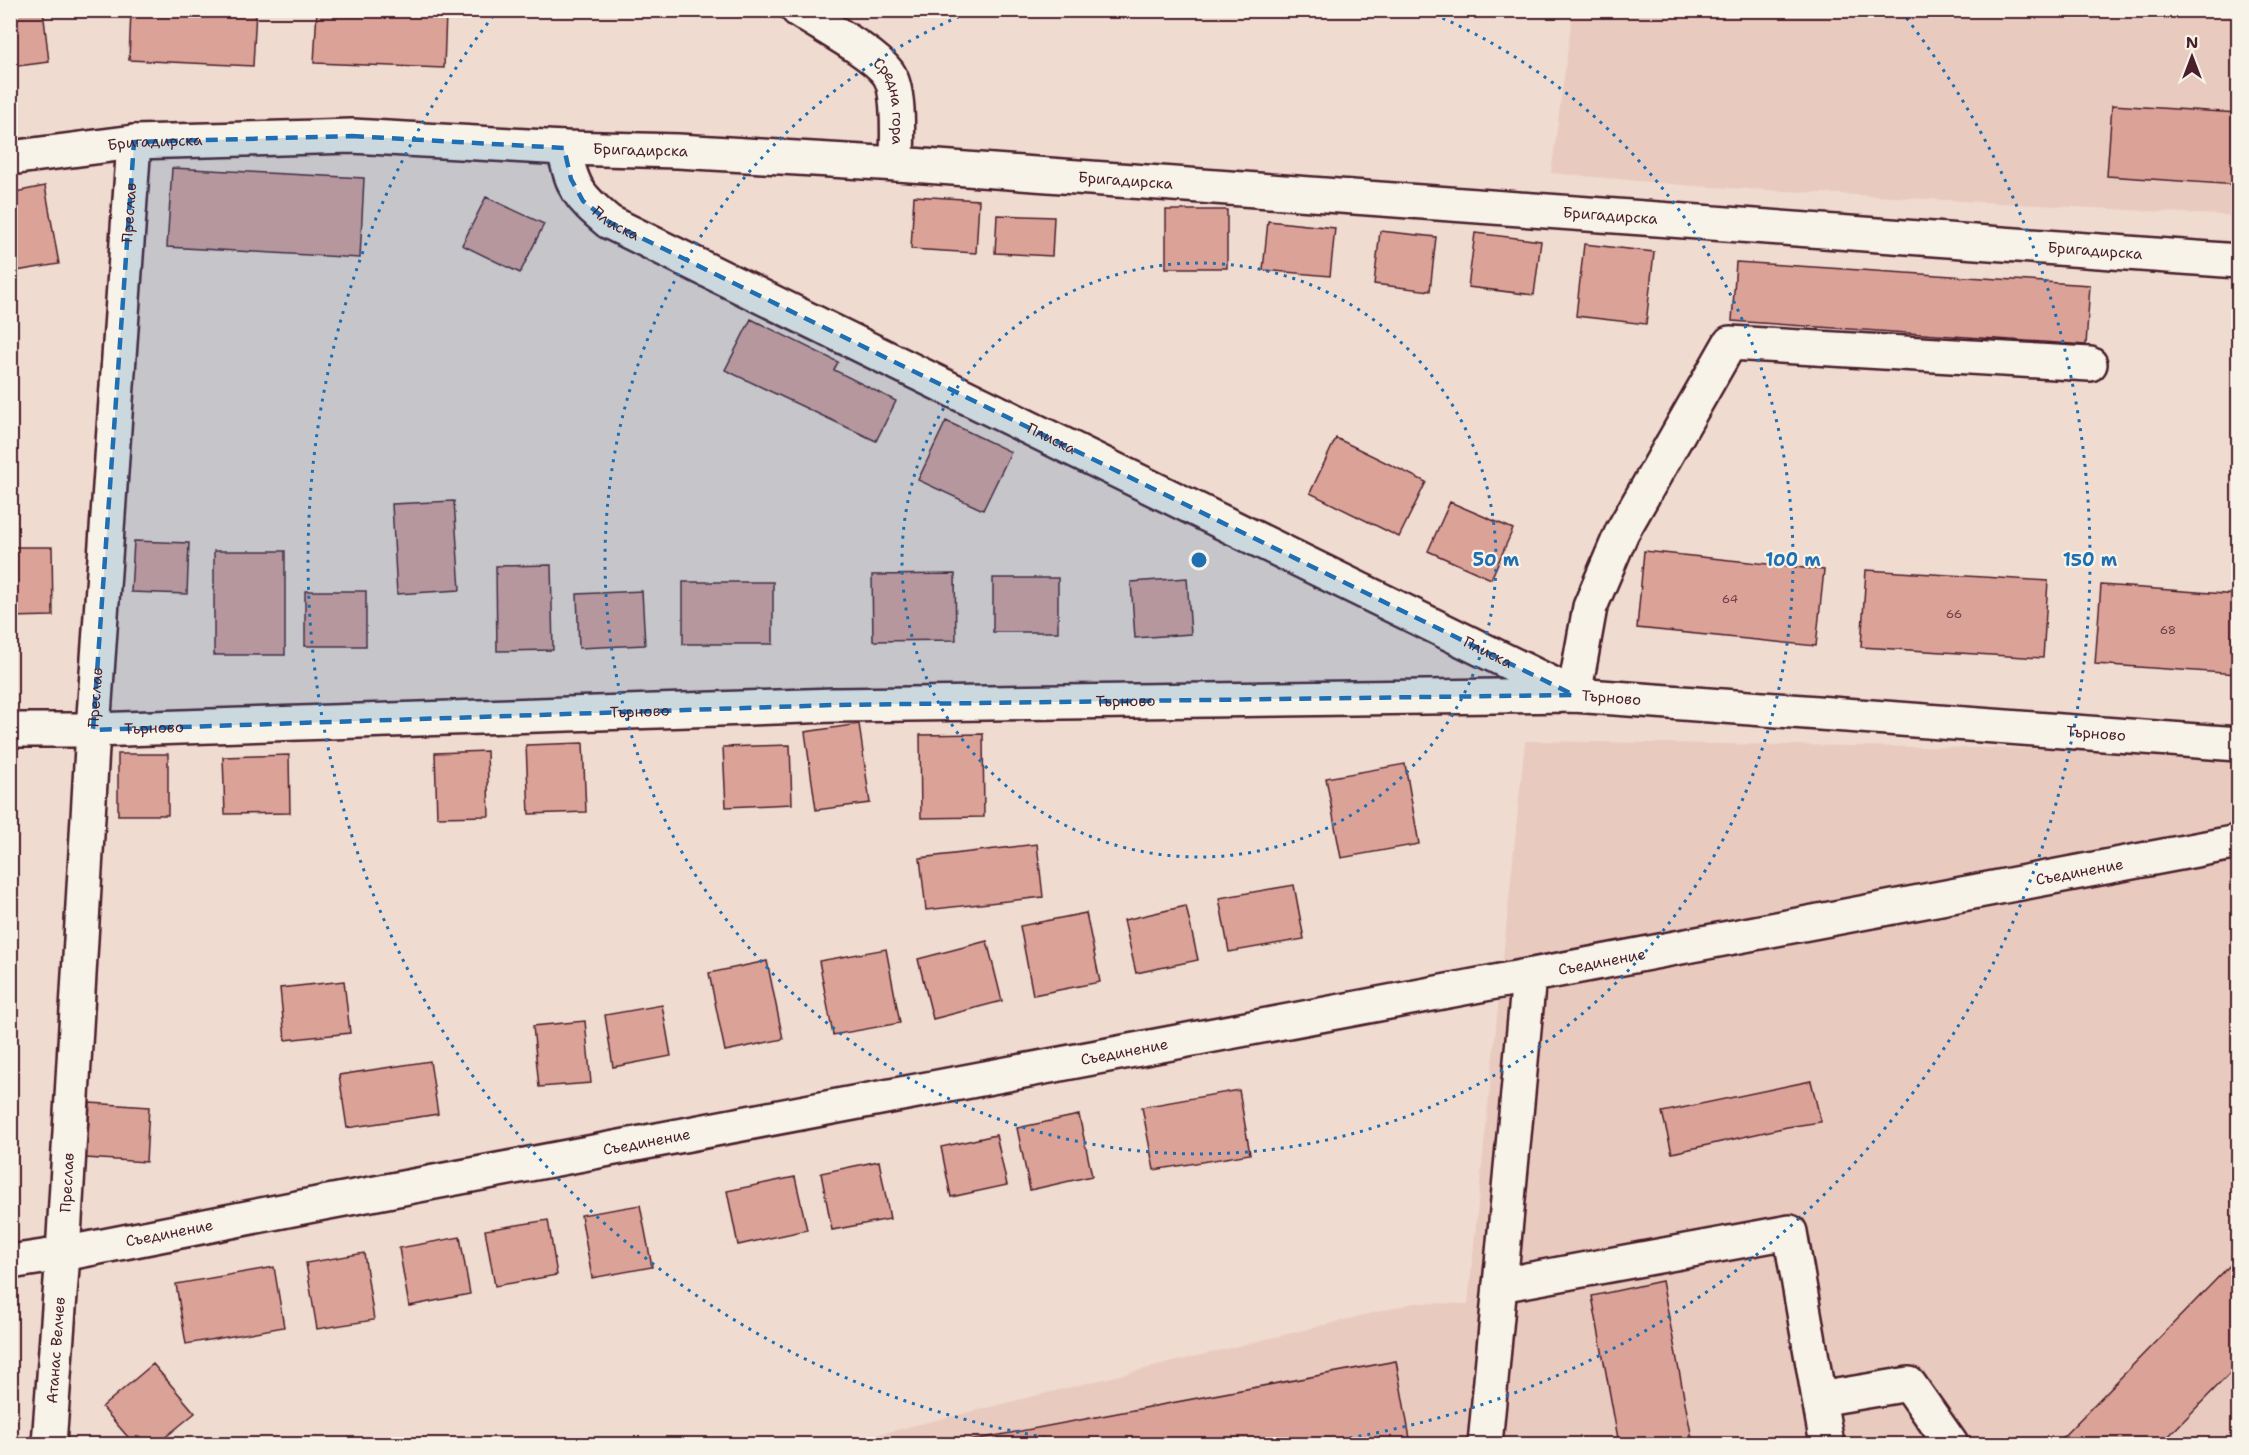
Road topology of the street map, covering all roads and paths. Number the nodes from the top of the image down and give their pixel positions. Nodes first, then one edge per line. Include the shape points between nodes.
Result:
1 (798, 10) edge
2 (134, 142) junction
3 (564, 148) junction
4 (10, 158) edge
5 (897, 164) junction
6 (2238, 261) edge
7 (2090, 364) dead end
8 (1574, 694) junction
9 (10, 730) edge
10 (93, 730) junction
11 (2238, 744) edge
12 (2238, 842) edge
13 (1529, 976) junction
14 (63, 1254) junction
15 (10, 1262) edge
16 (1500, 1285) junction
17 (1820, 1399) junction
18 (49, 1444) edge
19 (1485, 1444) edge
20 (1827, 1444) edge
21 (1951, 1444) edge

1 - 5 street, Средна гора via 863,52 889,74 897,103
2 - 3 street, Бригадирска via 352,136
2 - 4 street, Бригадирска
2 - 10 street, Преслав
3 - 5 street, Бригадирска
3 - 8 street, Плиска via 579,194 609,222
5 - 6 street, Бригадирска
7 - 8 street via 1730,343 1622,532 1590,607
8 - 10 street, Търново via 834,705
8 - 11 street, Търново
9 - 10 street, Търново
10 - 14 street, Преслав
12 - 13 street, Съединение
13 - 14 street, Съединение
13 - 16 street
14 - 15 street, Съединение
14 - 18 street, Атанас Велчев
16 - 17 street via 1790,1232
16 - 19 street
17 - 20 street
17 - 21 street via 1910,1384

